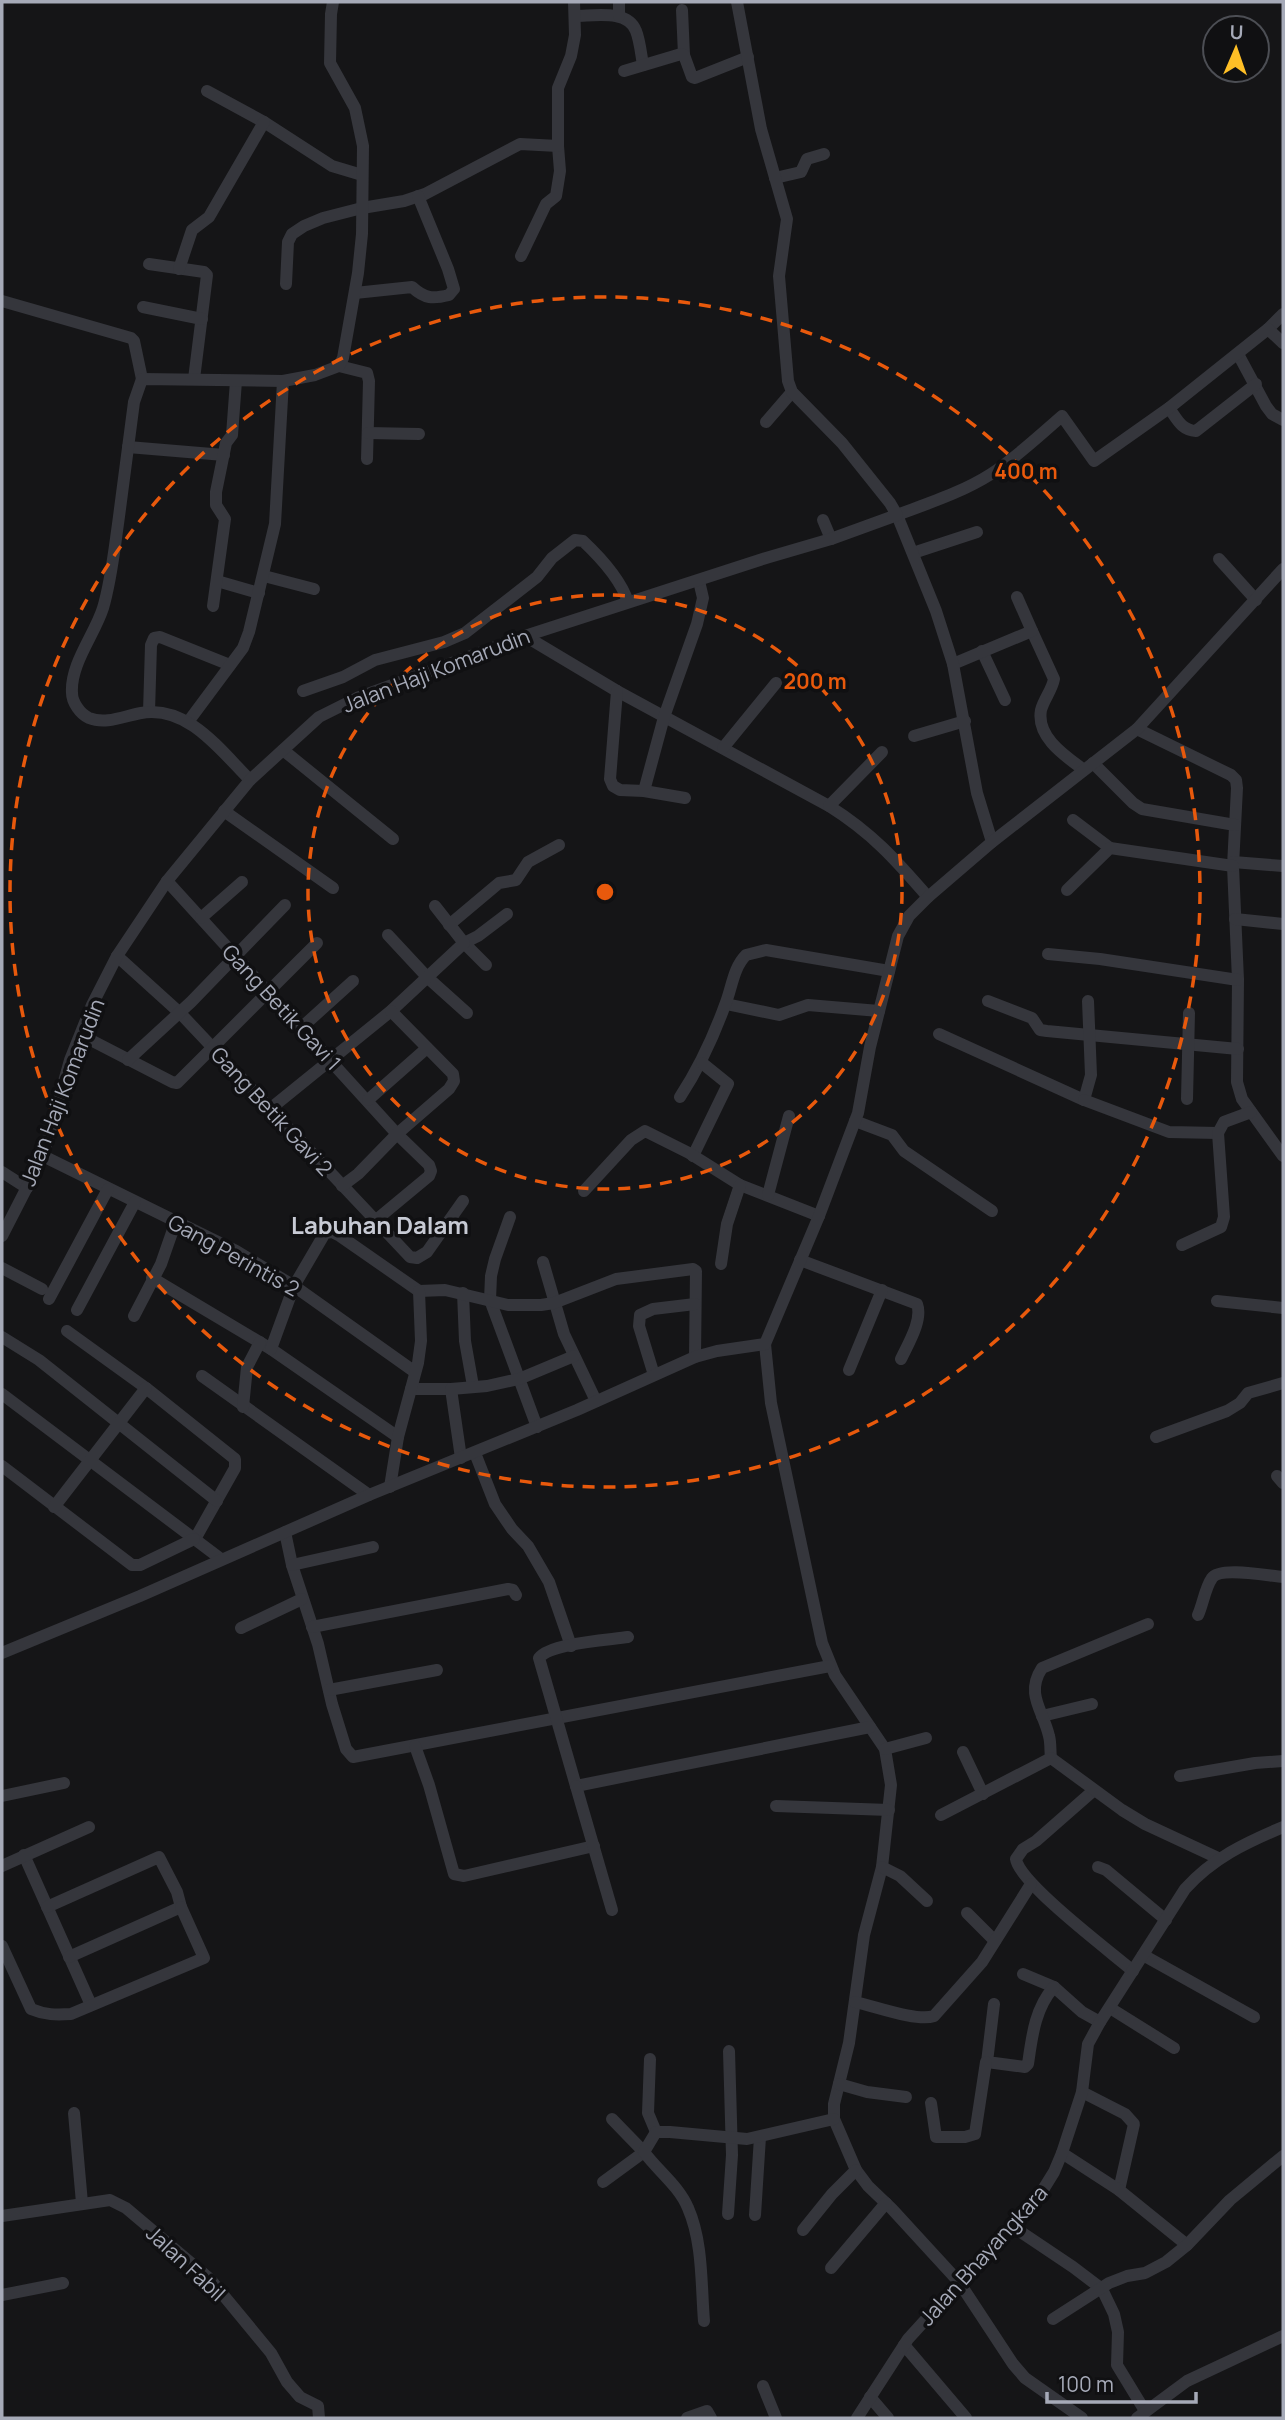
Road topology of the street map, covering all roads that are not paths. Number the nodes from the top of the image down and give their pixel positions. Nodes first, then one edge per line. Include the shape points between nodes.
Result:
1 (334, 2) edge
2 (574, 2) edge
3 (619, 2) edge
4 (737, 2) edge
5 (682, 10) dead end
6 (575, 16) junction
7 (619, 16) junction
8 (684, 55) junction
9 (748, 57) junction
10 (643, 65) junction
11 (624, 71) dead end
12 (207, 91) dead end
13 (264, 122) junction
14 (558, 146) junction
15 (824, 153) dead end
16 (362, 175) junction
17 (775, 177) junction
18 (418, 197) junction
19 (362, 208) junction
20 (521, 256) dead end
21 (149, 264) dead end
22 (179, 269) junction
23 (286, 284) dead end
24 (355, 293) junction
25 (2, 301) edge
26 (142, 307) dead end
27 (1283, 314) edge
28 (202, 319) junction
29 (1268, 330) junction
30 (1283, 343) edge
31 (1238, 354) junction
32 (339, 366) junction
33 (142, 379) junction
34 (194, 379) junction
35 (236, 381) junction
36 (283, 381) junction
37 (1256, 384) junction
38 (792, 392) junction
39 (1170, 408) junction
40 (1283, 419) edge
41 (766, 422) dead end
42 (368, 433) junction
43 (419, 434) dead end
44 (128, 447) junction
45 (224, 455) junction
46 (367, 459) dead end
47 (894, 509) junction
48 (977, 532) dead end
49 (914, 552) junction
50 (1219, 559) dead end
51 (1283, 569) edge
52 (264, 576) junction
53 (217, 581) junction
54 (699, 581) junction
55 (314, 589) dead end
56 (259, 593) junction
57 (626, 597) junction
58 (1017, 597) dead end
59 (1256, 600) junction
60 (213, 606) dead end
61 (1032, 631) junction
62 (525, 636) junction
63 (982, 651) junction
64 (953, 664) junction
65 (230, 665) junction
66 (776, 683) dead end
67 (303, 691) dead end
68 (617, 691) junction
69 (1005, 700) dead end
70 (149, 712) junction
71 (663, 717) junction
72 (965, 721) junction
73 (188, 722) junction
74 (1137, 729) junction
75 (914, 736) dead end
76 (723, 748) junction
77 (283, 750) junction
78 (882, 752) dead end
79 (1089, 767) junction
80 (250, 780) junction
81 (644, 791) junction
82 (685, 798) dead end
83 (830, 806) junction
84 (224, 811) junction
85 (1073, 820) dead end
86 (1235, 825) junction
87 (393, 839) dead end
88 (992, 842) junction
89 (559, 845) dead end
90 (1110, 848) junction
91 (1233, 864) junction
92 (1283, 866) edge
93 (167, 881) junction
94 (242, 882) dead end
95 (333, 888) dead end
96 (1067, 890) dead end
97 (928, 897) junction
98 (285, 905) dead end
99 (435, 906) dead end
100 (507, 914) dead end
101 (201, 918) junction
102 (1235, 919) junction
103 (1283, 924) edge
104 (449, 925) junction
105 (388, 935) dead end
106 (317, 943) dead end
107 (464, 943) junction
108 (1048, 954) dead end
109 (117, 956) junction
110 (235, 956) junction
111 (486, 965) dead end
112 (889, 971) junction
113 (428, 978) junction
114 (1238, 980) junction
115 (353, 981) dead end
116 (269, 993) junction
117 (988, 1001) dead end
118 (1088, 1001) dead end
119 (726, 1004) junction
120 (391, 1011) junction
121 (879, 1011) junction
122 (180, 1013) junction
123 (467, 1013) dead end
124 (1189, 1013) dead end
125 (301, 1028) junction
126 (939, 1034) dead end
127 (81, 1035) junction
128 (1088, 1035) junction
129 (1189, 1045) junction
130 (212, 1047) junction
131 (427, 1048) junction
132 (1238, 1049) junction
133 (128, 1060) junction
134 (331, 1060) junction
135 (702, 1063) junction
136 (680, 1097) dead end
137 (1186, 1099) dead end
138 (368, 1100) junction
139 (1084, 1100) junction
140 (270, 1109) junction
141 (1251, 1112) junction
142 (789, 1116) dead end
143 (855, 1121) junction
144 (1218, 1133) junction
145 (397, 1134) junction
146 (43, 1156) junction
147 (693, 1156) junction
148 (1283, 1156) edge
149 (2, 1172) edge
150 (740, 1185) junction
151 (342, 1186) junction
152 (27, 1188) junction
153 (108, 1189) junction
154 (584, 1191) dead end
155 (768, 1195) junction
156 (463, 1201) dead end
157 (135, 1202) junction
158 (992, 1211) dead end
159 (7, 1212) edge
160 (819, 1216) junction
161 (510, 1217) dead end
162 (376, 1220) junction
163 (176, 1221) junction
164 (2, 1236) edge
165 (1182, 1245) dead end
166 (800, 1261) junction
167 (543, 1262) dead end
168 (721, 1264) dead end
169 (2, 1268) edge
170 (152, 1278) junction
171 (294, 1286) junction
172 (882, 1290) junction
173 (419, 1291) junction
174 (463, 1293) junction
175 (490, 1300) junction
176 (1217, 1301) dead end
177 (554, 1303) junction
178 (695, 1304) junction
179 (1283, 1308) edge
180 (77, 1310) dead end
181 (134, 1316) dead end
182 (67, 1331) dead end
183 (2, 1337) edge
184 (765, 1344) junction
185 (265, 1345) junction
186 (574, 1356) junction
187 (695, 1357) junction
188 (901, 1359) dead end
189 (849, 1370) dead end
190 (415, 1372) junction
191 (202, 1376) dead end
192 (654, 1376) junction
193 (519, 1379) junction
194 (1283, 1383) edge
195 (473, 1386) junction
196 (146, 1388) junction
197 (411, 1389) junction
198 (451, 1390) junction
199 (2, 1394) edge
200 (596, 1401) junction
201 (243, 1406) junction
202 (119, 1424) junction
203 (537, 1427) junction
204 (398, 1437) junction
205 (1156, 1437) dead end
206 (475, 1453) junction
207 (461, 1458) junction
208 (91, 1460) junction
209 (2, 1466) edge
210 (390, 1487) junction
211 (369, 1495) junction
212 (217, 1501) junction
213 (54, 1507) junction
214 (285, 1532) junction
215 (195, 1539) junction
216 (373, 1547) dead end
217 (222, 1559) junction
218 (292, 1565) junction
219 (1283, 1577) edge
220 (516, 1595) dead end
221 (302, 1599) junction
222 (1198, 1615) dead end
223 (1148, 1624) dead end
224 (312, 1627) junction
225 (241, 1628) dead end
226 (628, 1637) dead end
227 (571, 1646) junction
228 (2, 1653) edge
229 (830, 1666) junction
230 (437, 1670) dead end
231 (329, 1690) junction
232 (1092, 1704) dead end
233 (1042, 1716) junction
234 (555, 1718) junction
235 (870, 1727) junction
236 (926, 1738) dead end
237 (415, 1746) junction
238 (885, 1749) junction
239 (963, 1752) dead end
240 (1051, 1758) junction
241 (1283, 1761) edge
242 (1180, 1776) dead end
243 (64, 1783) dead end
244 (576, 1786) junction
245 (1093, 1791) junction
246 (983, 1794) junction
247 (2, 1796) edge
248 (776, 1806) dead end
249 (889, 1810) junction
250 (941, 1815) dead end
251 (89, 1827) dead end
252 (1283, 1827) edge
253 (594, 1846) junction
254 (23, 1855) junction
255 (1218, 1858) junction
256 (2, 1866) edge
257 (882, 1867) junction
258 (1098, 1867) dead end
259 (1031, 1884) junction
260 (927, 1901) dead end
261 (47, 1907) junction
262 (181, 1907) junction
263 (612, 1910) dead end
264 (967, 1913) dead end
265 (1166, 1920) junction
266 (995, 1941) junction
267 (2, 1946) edge
268 (1143, 1955) junction
269 (69, 1957) junction
270 (1133, 1970) junction
271 (1023, 1973) dead end
272 (1054, 1987) junction
273 (855, 2002) junction
274 (994, 2004) dead end
275 (91, 2005) junction
276 (1110, 2008) junction
277 (1254, 2017) dead end
278 (1100, 2022) junction
279 (1174, 2048) dead end
280 (729, 2051) dead end
281 (650, 2059) dead end
282 (986, 2062) junction
283 (839, 2084) junction
284 (1082, 2092) junction
285 (906, 2098) dead end
286 (931, 2103) dead end
287 (74, 2113) dead end
288 (612, 2119) dead end
289 (834, 2119) junction
290 (656, 2133) junction
291 (760, 2137) junction
292 (731, 2138) junction
293 (644, 2152) junction
294 (1062, 2153) junction
295 (1283, 2156) edge
296 (856, 2171) junction
297 (603, 2182) dead end
298 (1119, 2190) junction
299 (82, 2203) junction
300 (886, 2203) junction
301 (728, 2214) dead end
302 (755, 2215) dead end
303 (2, 2216) edge
304 (1012, 2226) junction
305 (803, 2230) dead end
306 (1187, 2245) junction
307 (831, 2269) dead end
308 (959, 2282) junction
309 (63, 2283) dead end
310 (1102, 2289) junction
311 (2, 2295) edge
312 (1053, 2319) dead end
313 (704, 2321) dead end
314 (1283, 2336) edge
315 (904, 2345) junction
316 (763, 2386) dead end
317 (870, 2398) junction
318 (1141, 2414) edge
319 (319, 2418) edge
320 (687, 2418) edge
321 (711, 2418) edge
322 (776, 2418) edge
323 (857, 2418) edge
324 (888, 2418) edge
325 (965, 2418) edge
326 (1082, 2418) edge

1 - 16 street via 329,56 332,70 355,108 363,146
2 - 6 street
3 - 7 street
4 - 9 street
5 - 8 street
6 - 7 street
6 - 14 street via 571,56 558,89
7 - 10 street via 636,30
8 - 9 street via 694,78
8 - 10 street
9 - 17 street
10 - 11 street
12 - 13 street
13 - 16 street via 332,166
13 - 22 street via 209,218 192,230
14 - 18 street via 520,144
14 - 20 street via 556,196 546,204
15 - 17 street via 807,159 802,172
16 - 19 street
17 - 38 street via 787,219 779,276
18 - 19 street
18 - 24 street via 454,289 433,299 412,287
19 - 23 street via 323,218 292,234
19 - 24 street
21 - 22 street
22 - 28 street via 207,275
24 - 32 street
25 - 33 street via 131,338
26 - 28 street
27 - 29 street
28 - 34 street
29 - 30 street
29 - 31 street
31 - 37 street
31 - 39 street
32 - 36 street
32 - 42 street via 367,373
33 - 34 street
33 - 44 street
34 - 35 street
35 - 36 street
35 - 45 street via 232,437
36 - 52 street via 275,524
37 - 39 street via 1196,431 1180,425
37 - 40 street via 1272,414
38 - 41 street
38 - 47 street via 842,443
39 - 47 street, Jalan Haji Komarudin via 1094,461 1062,416 990,475 944,497
42 - 43 street
42 - 46 street
44 - 45 street
44 - 70 street via 102,610 71,690 77,707 92,719 106,721
45 - 53 street via 215,503 225,519
47 - 49 street
47 - 54 street, Jalan Haji Komarudin via 827,530
48 - 49 street
49 - 64 street
50 - 59 street
51 - 59 street
52 - 55 street
52 - 56 street
53 - 56 street
53 - 60 street
54 - 57 street, Jalan Haji Komarudin
54 - 71 street via 703,598 697,624
56 - 65 street via 246,640
57 - 62 street, Jalan Haji Komarudin
57 - 67 street via 586,542 575,540 466,633 375,660
58 - 61 street
59 - 74 street
61 - 63 street
61 - 79 street via 1054,679 1041,709 1044,734 1066,756
62 - 68 street
62 - 77 street, Jalan Haji Komarudin via 331,710
63 - 64 street
63 - 69 street
64 - 72 street
65 - 70 street via 154,638 150,645
65 - 73 street
66 - 76 street
68 - 71 street
68 - 81 street via 610,779 620,790
70 - 73 street
71 - 76 street
71 - 81 street
72 - 75 street
72 - 88 street via 977,793
73 - 80 street
74 - 79 street
74 - 86 street via 1231,775 1237,788
76 - 83 street
77 - 80 street, Jalan Haji Komarudin
77 - 87 street
78 - 83 street
79 - 86 street via 1142,809
79 - 88 street
80 - 84 street, Jalan Haji Komarudin
81 - 82 street
83 - 97 street via 860,825
84 - 93 street, Jalan Haji Komarudin
84 - 95 street
85 - 90 street
86 - 91 street
88 - 97 street
89 - 104 street via 528,862 516,880 499,883
90 - 91 street
90 - 96 street
91 - 92 street
91 - 102 street
93 - 101 street, Gang Betik Gavi 1
93 - 109 street, Jalan Haji Komarudin
94 - 101 street
97 - 112 street via 898,936
98 - 110 street
99 - 104 street
100 - 107 street
101 - 110 street, Gang Betik Gavi 1
102 - 103 street
102 - 114 street
104 - 107 street
105 - 113 street
106 - 116 street
107 - 111 street
107 - 113 street
108 - 114 street
109 - 122 street, Gang Betik Gavi 2
109 - 127 street, Jalan Haji Komarudin
110 - 116 street, Gang Betik Gavi 1
110 - 122 street
112 - 119 street via 781,952 753,952 737,969
112 - 121 street
113 - 120 street
113 - 123 street
114 - 132 street
115 - 125 street
116 - 125 street, Gang Betik Gavi 1
116 - 130 street
117 - 128 street via 1032,1018 1040,1030
118 - 128 street
119 - 121 street via 779,1015 808,1005
119 - 135 street
120 - 131 street
120 - 134 street
121 - 143 street
122 - 130 street, Gang Betik Gavi 2
122 - 133 street
124 - 129 street
125 - 134 street, Gang Betik Gavi 1
126 - 139 street
127 - 133 street
127 - 146 street, Jalan Haji Komarudin via 61,1085
128 - 129 street
128 - 139 street via 1091,1075
129 - 132 street
129 - 137 street
130 - 133 street via 175,1083
130 - 140 street, Gang Betik Gavi 2
131 - 138 street
131 - 145 street via 453,1074 454,1081
132 - 141 street via 1237,1082
134 - 138 street, Gang Betik Gavi 1
134 - 140 street
135 - 136 street
135 - 147 street via 728,1084
138 - 145 street, Gang Betik Gavi 1
139 - 144 street via 1169,1132
140 - 151 street, Gang Betik Gavi 2
141 - 144 street via 1224,1122
141 - 148 street
142 - 155 street
143 - 158 street via 892,1135 904,1151
143 - 160 street
144 - 165 street via 1221,1227
145 - 151 street
145 - 162 street, Gang Betik Gavi 1 via 429,1166 430,1174
146 - 152 street, Jalan Haji Komarudin
146 - 153 street, Gang Perintis 2
147 - 150 street
147 - 154 street via 641,1132
149 - 152 street
150 - 155 street
150 - 168 street via 727,1224
151 - 162 street, Gang Betik Gavi 2
152 - 159 street, Jalan Haji Komarudin
153 - 157 street, Gang Perintis 2
153 - 169 street via 46,1294
155 - 160 street
156 - 162 street, Gang Betik Gavi 2 via 427,1252 416,1258
157 - 163 street, Gang Perintis 2
157 - 180 street
159 - 164 street, Jalan Haji Komarudin
160 - 166 street
161 - 175 street via 495,1259
163 - 170 street
163 - 171 street, Gang Perintis 2
166 - 172 street
166 - 184 street
167 - 177 street
170 - 181 street
170 - 185 street
171 - 173 street via 325,1233 332,1232
171 - 185 street
171 - 190 street, Gang Perintis 2
172 - 188 street via 919,1308
172 - 189 street
173 - 174 street
173 - 190 street via 421,1341
174 - 175 street
174 - 195 street
175 - 177 street via 508,1305
175 - 193 street
176 - 179 street
177 - 178 street via 616,1279 693,1269
177 - 186 street
178 - 187 street
178 - 192 street via 640,1315
182 - 196 street
183 - 202 street via 39,1360
184 - 187 street
184 - 229 street via 771,1403
185 - 201 street via 247,1367
185 - 204 street
186 - 193 street
186 - 200 street
187 - 192 street
190 - 197 street
191 - 201 street
192 - 200 street
193 - 195 street
193 - 203 street
194 - 205 street via 1248,1393 1227,1411
195 - 198 street
196 - 202 street
196 - 212 street via 235,1459 235,1468
197 - 198 street
197 - 204 street
198 - 207 street
199 - 208 street
200 - 203 street
201 - 211 street
202 - 208 street
202 - 212 street
203 - 206 street
204 - 210 street
206 - 207 street
206 - 227 street via 495,1504 528,1546 548,1582
207 - 210 street
208 - 213 street
208 - 215 street
209 - 213 street
210 - 211 street
211 - 214 street
212 - 215 street
213 - 215 street via 132,1565
214 - 217 street
214 - 218 street
215 - 217 street
216 - 218 street
217 - 228 street
218 - 221 street
219 - 222 street via 1216,1575
220 - 224 street via 508,1589
221 - 224 street
221 - 225 street
223 - 233 street via 1042,1668 1033,1689
224 - 231 street
226 - 227 street
227 - 234 street via 539,1658
229 - 234 street
229 - 235 street
230 - 231 street
231 - 237 street via 346,1749 354,1757
232 - 233 street
233 - 240 street
234 - 237 street
234 - 244 street
235 - 238 street
235 - 244 street
236 - 238 street
237 - 253 street via 454,1874 464,1876
238 - 249 street via 891,1784
239 - 246 street
240 - 245 street
240 - 246 street
241 - 242 street
243 - 247 street
244 - 253 street
245 - 255 street via 1145,1824
245 - 259 street via 1018,1855 1017,1866
246 - 250 street
248 - 249 street
249 - 257 street
251 - 254 street
252 - 255 street, Jalan Bhayangkara
253 - 263 street
254 - 256 street
254 - 261 street
255 - 265 street, Jalan Bhayangkara via 1185,1889
257 - 260 street
257 - 273 street via 864,1936
258 - 265 street
259 - 266 street
259 - 270 street
261 - 262 street via 159,1857
261 - 269 street
262 - 269 street
262 - 275 street via 204,1958
264 - 266 street
265 - 268 street, Jalan Bhayangkara
266 - 273 street via 934,2016
267 - 275 street via 31,2008 71,2014
268 - 270 street, Jalan Bhayangkara
268 - 277 street
269 - 275 street
270 - 276 street, Jalan Bhayangkara
271 - 272 street
272 - 278 street
272 - 282 street via 1038,2013 1027,2066
273 - 283 street
274 - 282 street
276 - 278 street, Jalan Bhayangkara
276 - 279 street
278 - 284 street, Jalan Bhayangkara via 1088,2044
280 - 292 street
281 - 290 street via 648,2113
282 - 286 street via 973,2136 936,2137
283 - 285 street
283 - 289 street
284 - 294 street, Jalan Bhayangkara
284 - 298 street via 1125,2114 1134,2124
287 - 299 street
288 - 293 street
289 - 291 street
289 - 296 street
290 - 292 street
290 - 293 street
291 - 292 street
291 - 302 street
292 - 301 street
293 - 297 street
293 - 313 street via 688,2208 699,2253
294 - 298 street
294 - 304 street, Jalan Bhayangkara via 1041,2193
295 - 306 street via 1230,2200
296 - 300 street
296 - 305 street
298 - 306 street
299 - 303 street, Jalan Fabil
299 - 319 street, Jalan Fabil via 110,2200 126,2208 210,2279 271,2353 287,2382 300,2397 318,2406
300 - 307 street
300 - 308 street
304 - 308 street, Jalan Bhayangkara
304 - 310 street
306 - 310 street via 1150,2271 1119,2278
308 - 315 street, Jalan Bhayangkara
308 - 326 street via 1025,2378
309 - 311 street
310 - 312 street
310 - 318 street via 1118,2332 1117,2365
314 - 318 street via 1187,2381
315 - 317 street, Jalan Bhayangkara
315 - 325 street
316 - 322 street
317 - 323 street, Jalan Bhayangkara
317 - 324 street
320 - 321 street via 707,2411

